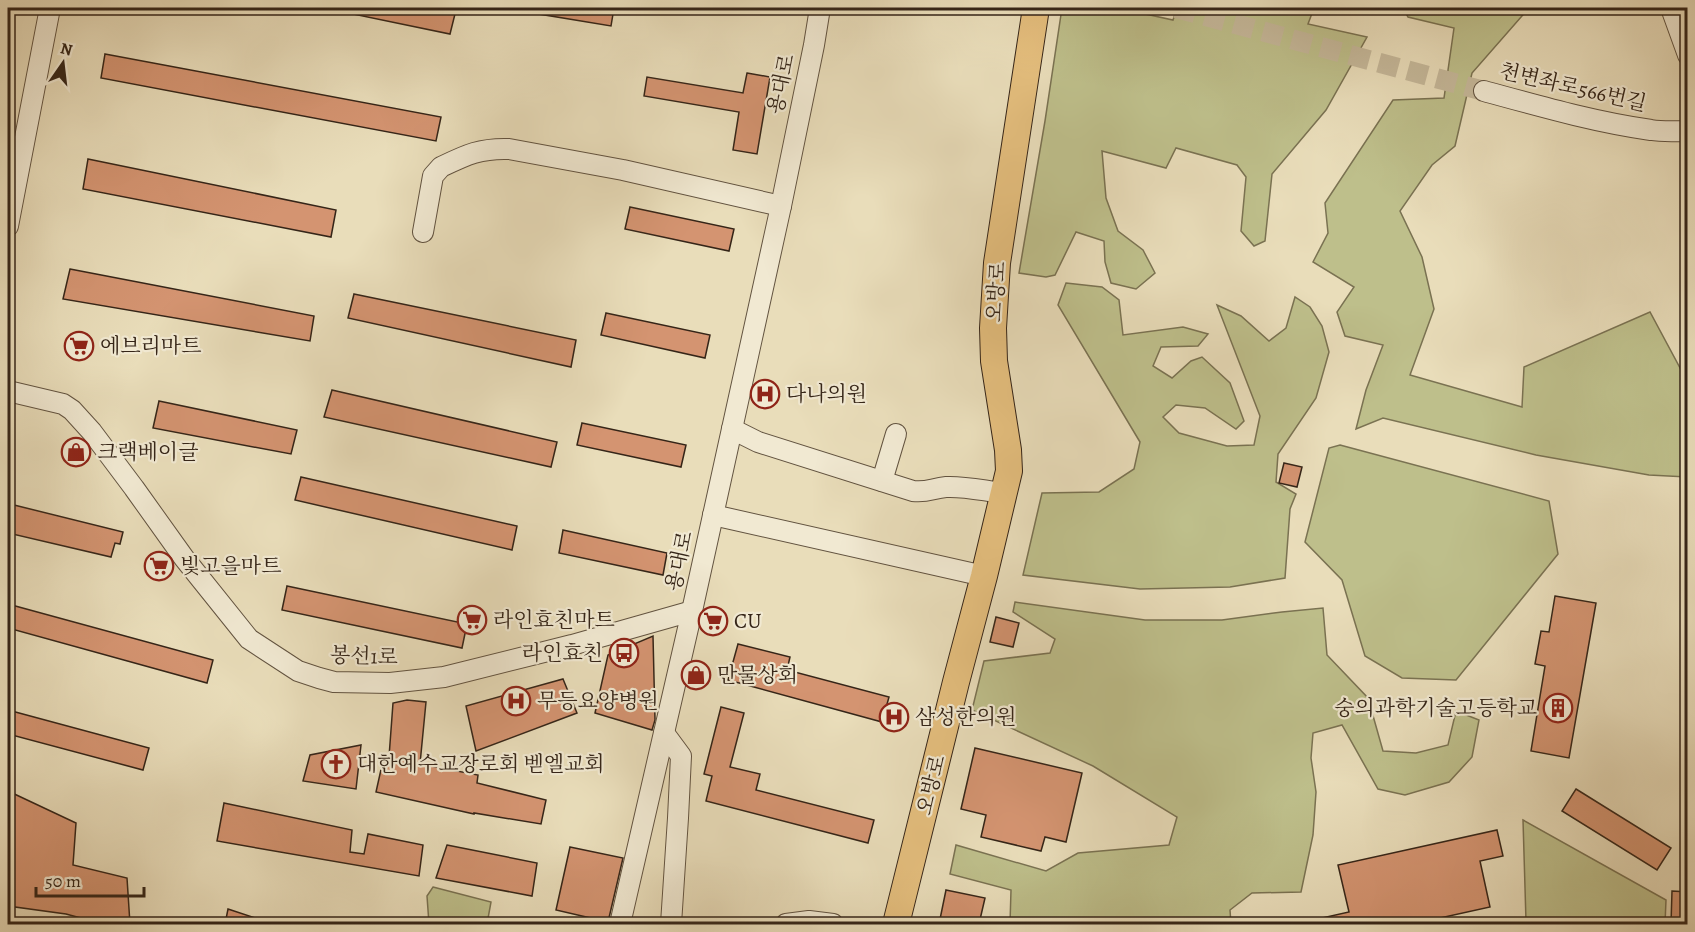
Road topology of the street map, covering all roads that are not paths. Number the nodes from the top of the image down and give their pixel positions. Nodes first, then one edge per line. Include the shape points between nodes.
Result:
1 (50, 8) edge
2 (820, 8) edge
3 (1036, 8) edge
4 (1671, 8) edge
5 (1688, 55) edge
6 (1484, 91) tunnel mouth
7 (1688, 131) edge
8 (14, 156) edge
9 (781, 206) junction
10 (8, 226) edge
11 (423, 232) dead end
12 (8, 391) edge
13 (732, 429) junction
14 (896, 434) dead end
15 (882, 481) junction
16 (1004, 493) junction
17 (713, 515) junction
18 (984, 576) junction
19 (692, 611) junction
20 (664, 733) junction
21 (620, 924) edge
22 (671, 924) edge
23 (786, 924) edge
24 (833, 924) edge
25 (896, 924) edge

1 - 8 street
2 - 9 street, 용대로
3 - 16 main road, 오방로 via 997,263 994,361 1008,450
4 - 5 street
6 - 7 street, 천변좌로566번길 via 1612,123
8 - 10 street
9 - 11 street via 623,170 492,148 436,171
9 - 13 street, 용대로
12 - 19 street, 봉선1로 via 63,404 72,410 249,639 298,671 319,678 390,683 444,677
13 - 15 street
13 - 17 street, 용대로
14 - 15 street
15 - 16 street via 922,493 950,487
16 - 18 main road, 오방로
17 - 18 street
17 - 19 street, 용대로
18 - 25 main road, 오방로
19 - 20 street, 용대로
20 - 21 street, 용대로
20 - 22 street via 681,756
23 - 24 street

